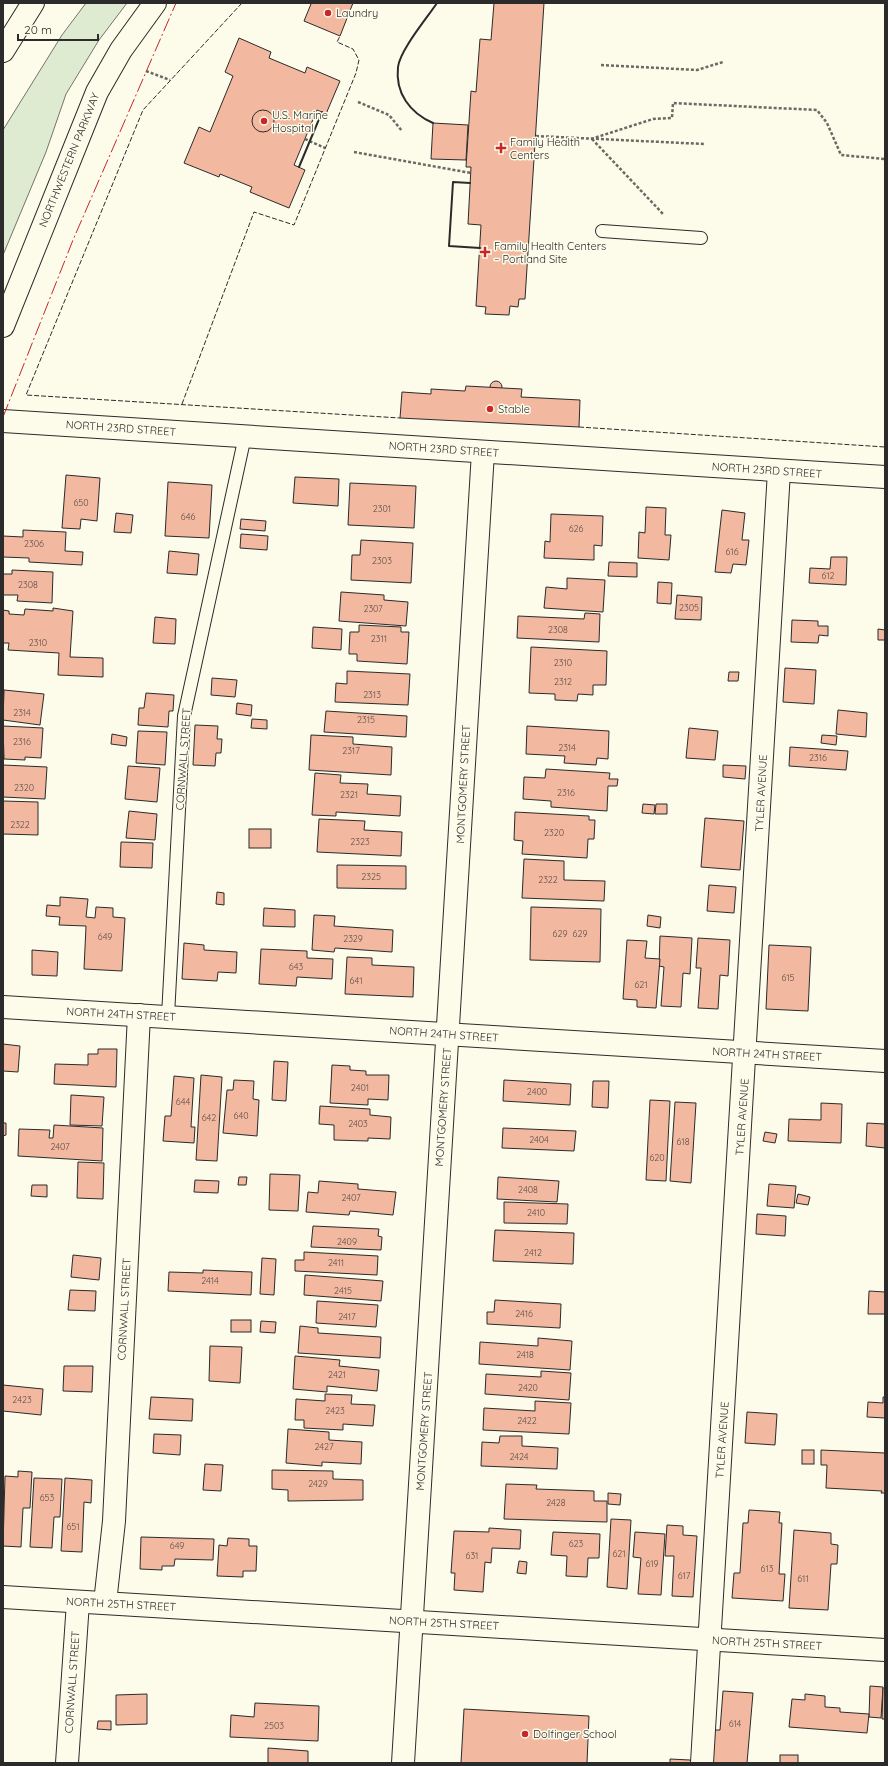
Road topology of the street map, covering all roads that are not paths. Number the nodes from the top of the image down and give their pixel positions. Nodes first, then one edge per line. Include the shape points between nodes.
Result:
1 (33, 3) edge
2 (155, 3) edge
3 (3, 51) edge
4 (602, 231) dead end
5 (701, 238) dead end
6 (3, 326) edge
7 (3, 421) edge
8 (245, 436) junction
9 (483, 452) junction
10 (779, 471) junction
11 (885, 477) edge
12 (3, 1007) edge
13 (139, 1015) junction
14 (168, 1016) junction
15 (448, 1034) junction
16 (746, 1053) junction
17 (885, 1061) edge
18 (3, 1597) edge
19 (78, 1602) junction
20 (105, 1603) junction
21 (412, 1621) junction
22 (710, 1639) junction
23 (885, 1650) edge
24 (67, 1763) edge
25 (403, 1763) edge
26 (702, 1763) edge

1 - 3 main road
2 - 6 main road, NORTHWESTERN PARKWAY via 121,50 96,92
4 - 5 lane
7 - 8 main road, NORTH 23RD STREET
8 - 9 main road, NORTH 23RD STREET
8 - 14 lane, CORNWALL STREET via 184,716
9 - 10 main road, NORTH 23RD STREET
9 - 15 main road, MONTGOMERY STREET
10 - 11 main road, NORTH 23RD STREET
10 - 16 main road, TYLER AVENUE
12 - 13 main road, NORTH 24TH STREET
13 - 14 main road, NORTH 24TH STREET
13 - 20 main road, CORNWALL STREET via 114,1521
14 - 15 main road, NORTH 24TH STREET
15 - 16 main road, NORTH 24TH STREET
15 - 21 main road, MONTGOMERY STREET
16 - 17 main road, NORTH 24TH STREET
16 - 22 main road, TYLER AVENUE
18 - 19 main road, NORTH 25TH STREET
19 - 20 main road, NORTH 25TH STREET
19 - 24 main road, CORNWALL STREET
20 - 21 main road, NORTH 25TH STREET
21 - 22 main road, NORTH 25TH STREET
21 - 25 main road, MONTGOMERY STREET
22 - 23 main road, NORTH 25TH STREET
22 - 26 main road, TYLER AVENUE

